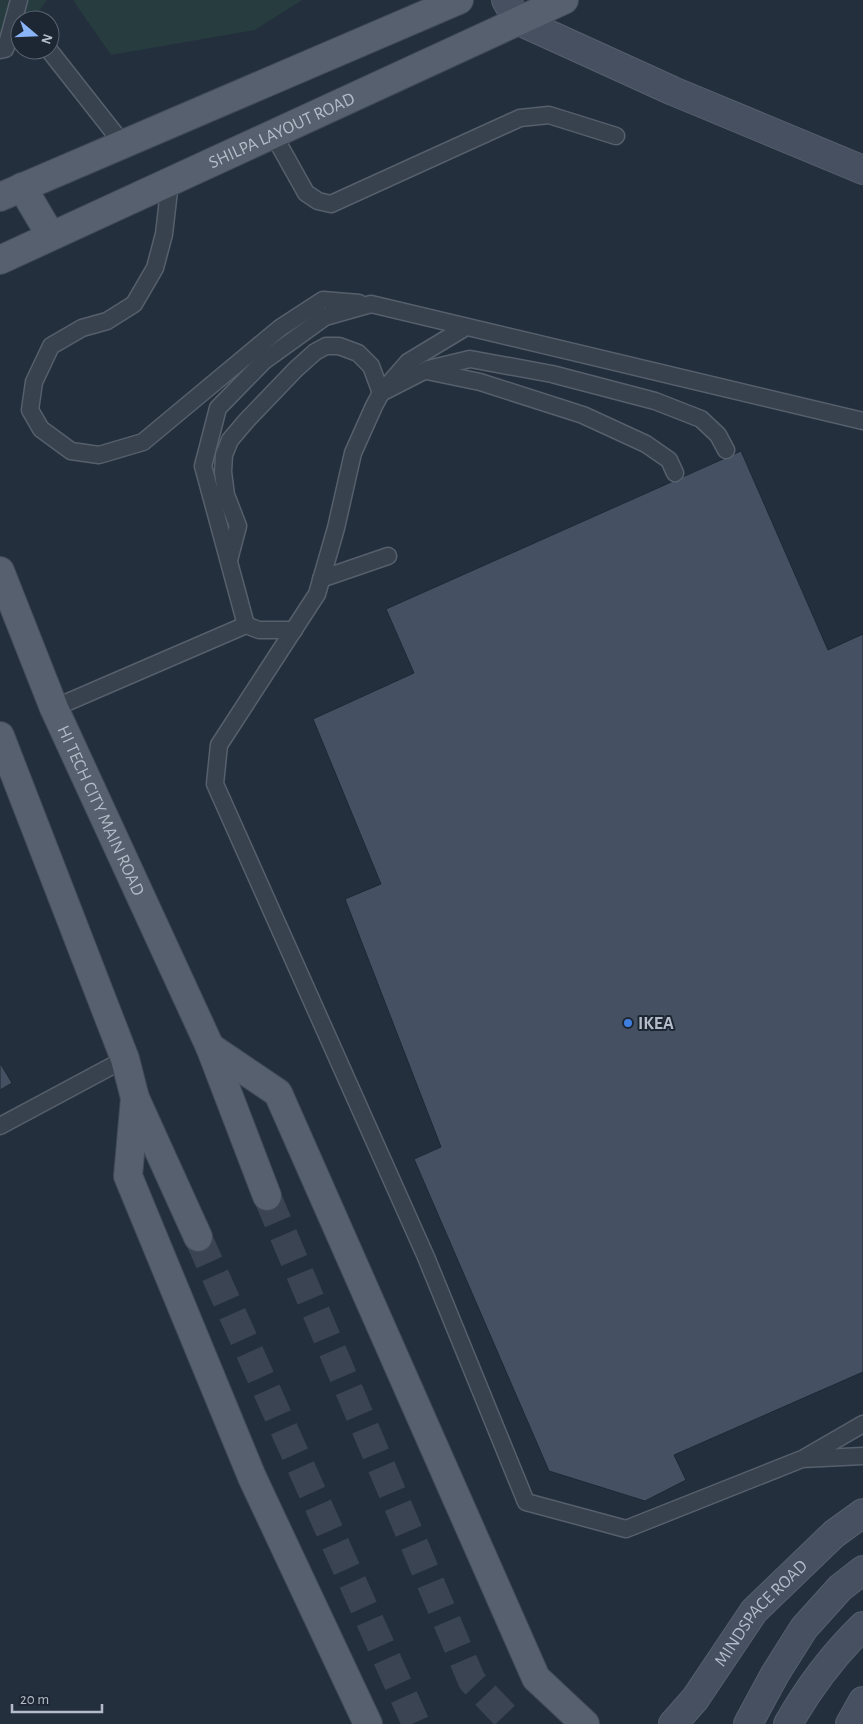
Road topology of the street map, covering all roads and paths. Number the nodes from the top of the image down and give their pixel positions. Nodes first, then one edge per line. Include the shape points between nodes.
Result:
1 (459, 0) edge
2 (564, 0) edge
3 (512, 10) edge
4 (10, 36) edge
5 (0, 50) edge
6 (57, 60) edge
7 (273, 134) junction
8 (616, 136) dead end
9 (123, 144) junction
10 (863, 170) edge
11 (170, 182) junction
12 (11, 192) edge
13 (51, 236) junction
14 (0, 260) edge
15 (371, 304) junction
16 (466, 327) junction
17 (425, 370) junction
18 (381, 393) junction
19 (863, 421) edge
20 (726, 450) dead end
21 (675, 473) dead end
22 (388, 556) dead end
23 (228, 563) junction
24 (0, 572) edge
25 (321, 579) junction
26 (246, 625) junction
27 (294, 630) junction
28 (54, 708) junction
29 (0, 736) edge
30 (7, 776) edge
31 (210, 1048) junction
32 (125, 1059) junction
33 (134, 1098) junction
34 (0, 1126) edge
35 (267, 1196) tunnel mouth
36 (198, 1238) tunnel mouth
37 (863, 1424) edge
38 (863, 1456) edge
39 (802, 1459) junction
40 (863, 1513) edge
41 (863, 1570) edge
42 (863, 1626) edge
43 (863, 1701) edge
44 (368, 1724) edge
45 (585, 1724) edge
46 (673, 1724) edge
47 (748, 1724) edge
48 (788, 1724) edge
49 (850, 1724) edge

1 - 9 main road
2 - 3 main road, SHILPA LAYOUT ROAD
3 - 7 main road, SHILPA LAYOUT ROAD
3 - 10 main road via 673,91
4 - 5 lane via 5,49
6 - 9 lane
7 - 8 lane via 306,193 331,204 520,118 549,115
7 - 11 main road, SHILPA LAYOUT ROAD
9 - 12 main road
11 - 13 main road, SHILPA LAYOUT ROAD
11 - 15 lane via 164,234 155,268 134,304 107,321 82,328 51,346 34,382 30,410 41,429 72,451 99,455 143,442 280,328 323,300
12 - 13 main road
13 - 14 main road, SHILPA LAYOUT ROAD
15 - 16 lane
15 - 23 lane via 325,317 264,361 218,408 204,466
16 - 18 lane via 408,362
16 - 19 lane
17 - 18 lane
17 - 20 lane via 470,359 552,374 655,401 701,419 718,435
17 - 21 lane via 480,382 583,415 646,444 669,460
18 - 23 lane via 371,366 358,354 339,346 326,346 296,369 246,420 230,440 224,455 226,495 238,526
18 - 25 lane via 353,453
22 - 25 lane
23 - 26 lane
24 - 28 main road, HI TECH CITY MAIN ROAD
25 - 27 lane via 317,594
26 - 27 lane via 259,630
26 - 28 lane
27 - 39 lane via 219,745 215,784 426,1257 526,1502 626,1529
28 - 31 main road, HI TECH CITY MAIN ROAD
29 - 30 main road
30 - 32 main road
31 - 35 main road, HI TECH CITY MAIN ROAD
31 - 45 main road via 278,1093 536,1678
32 - 33 main road
32 - 34 lane
33 - 36 main road
33 - 44 main road via 128,1176 252,1477
37 - 39 lane
38 - 39 lane
40 - 46 main road, MINDSPACE ROAD via 834,1534 754,1611 695,1699
41 - 47 main road via 840,1588 804,1628
42 - 48 main road via 799,1704
43 - 49 main road

